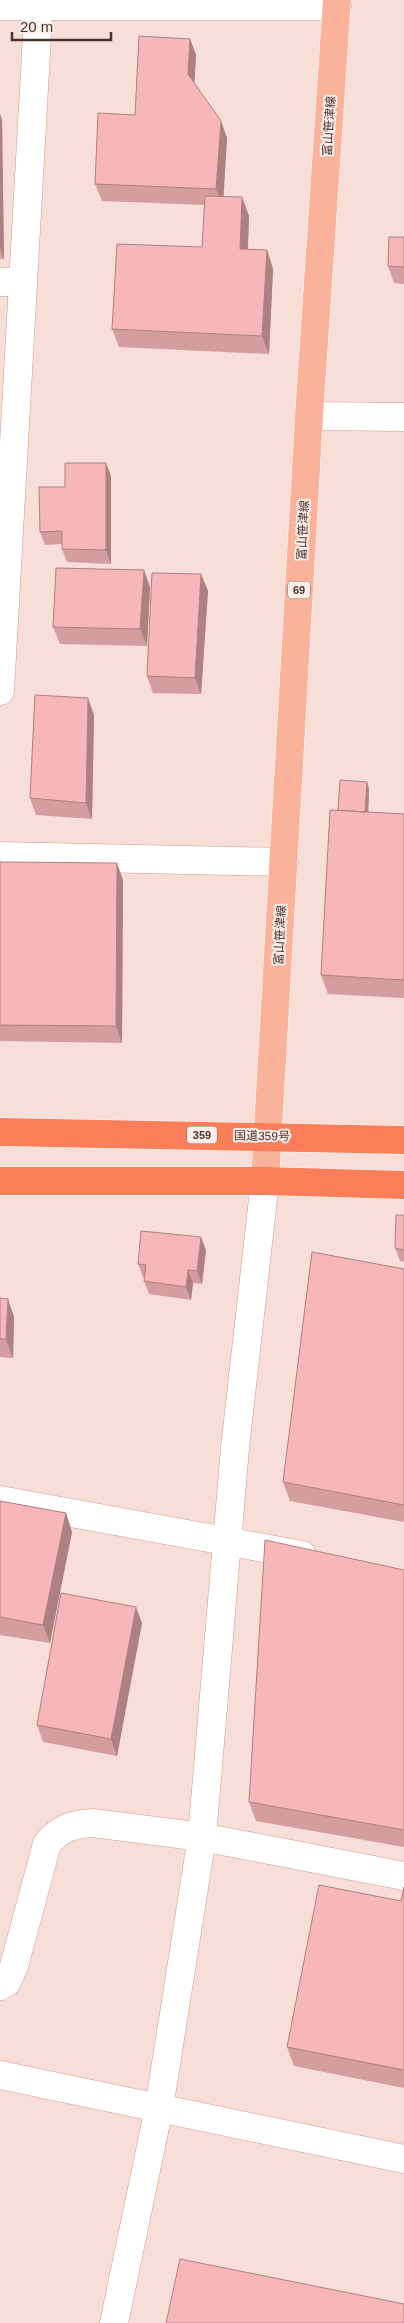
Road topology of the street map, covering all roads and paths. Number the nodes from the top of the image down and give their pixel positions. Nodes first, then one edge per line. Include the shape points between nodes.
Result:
1 (39, 3) edge
2 (337, 3) edge
3 (0, 6) edge
4 (12, 282) edge
5 (309, 416) junction
6 (404, 417) edge
7 (4, 561) edge
8 (0, 691) edge
9 (0, 856) edge
10 (284, 862) junction
11 (0, 1132) edge
12 (269, 1136) junction
13 (404, 1140) edge
14 (0, 1181) edge
15 (266, 1181) junction
16 (404, 1185) edge
17 (0, 1500) edge
18 (228, 1542) junction
19 (327, 1560) edge
20 (202, 1837) junction
21 (404, 1876) edge
22 (0, 1986) edge
23 (0, 2075) edge
24 (158, 2108) junction
25 (404, 2158) edge
26 (114, 2323) edge

1 - 2 street
1 - 3 street
1 - 4 street
2 - 5 main road, 富山笹津線 / 69
4 - 7 street
5 - 6 street
5 - 10 main road, 富山笹津線 / 69
7 - 8 street
9 - 10 street
10 - 12 main road, 富山笹津線 / 69
11 - 12 highway, 国道359号 / 359
12 - 13 highway, 国道359号 / 359
12 - 15 main road, 富山笹津線 / 69
14 - 15 highway
15 - 16 highway
15 - 18 street via 236,1439
17 - 18 street
18 - 19 street
18 - 20 street
20 - 21 street
20 - 22 street via 93,1822 76,1824 56,1834 47,1844 14,1966 7,1982
20 - 24 street
23 - 24 street
24 - 25 street
24 - 26 street

